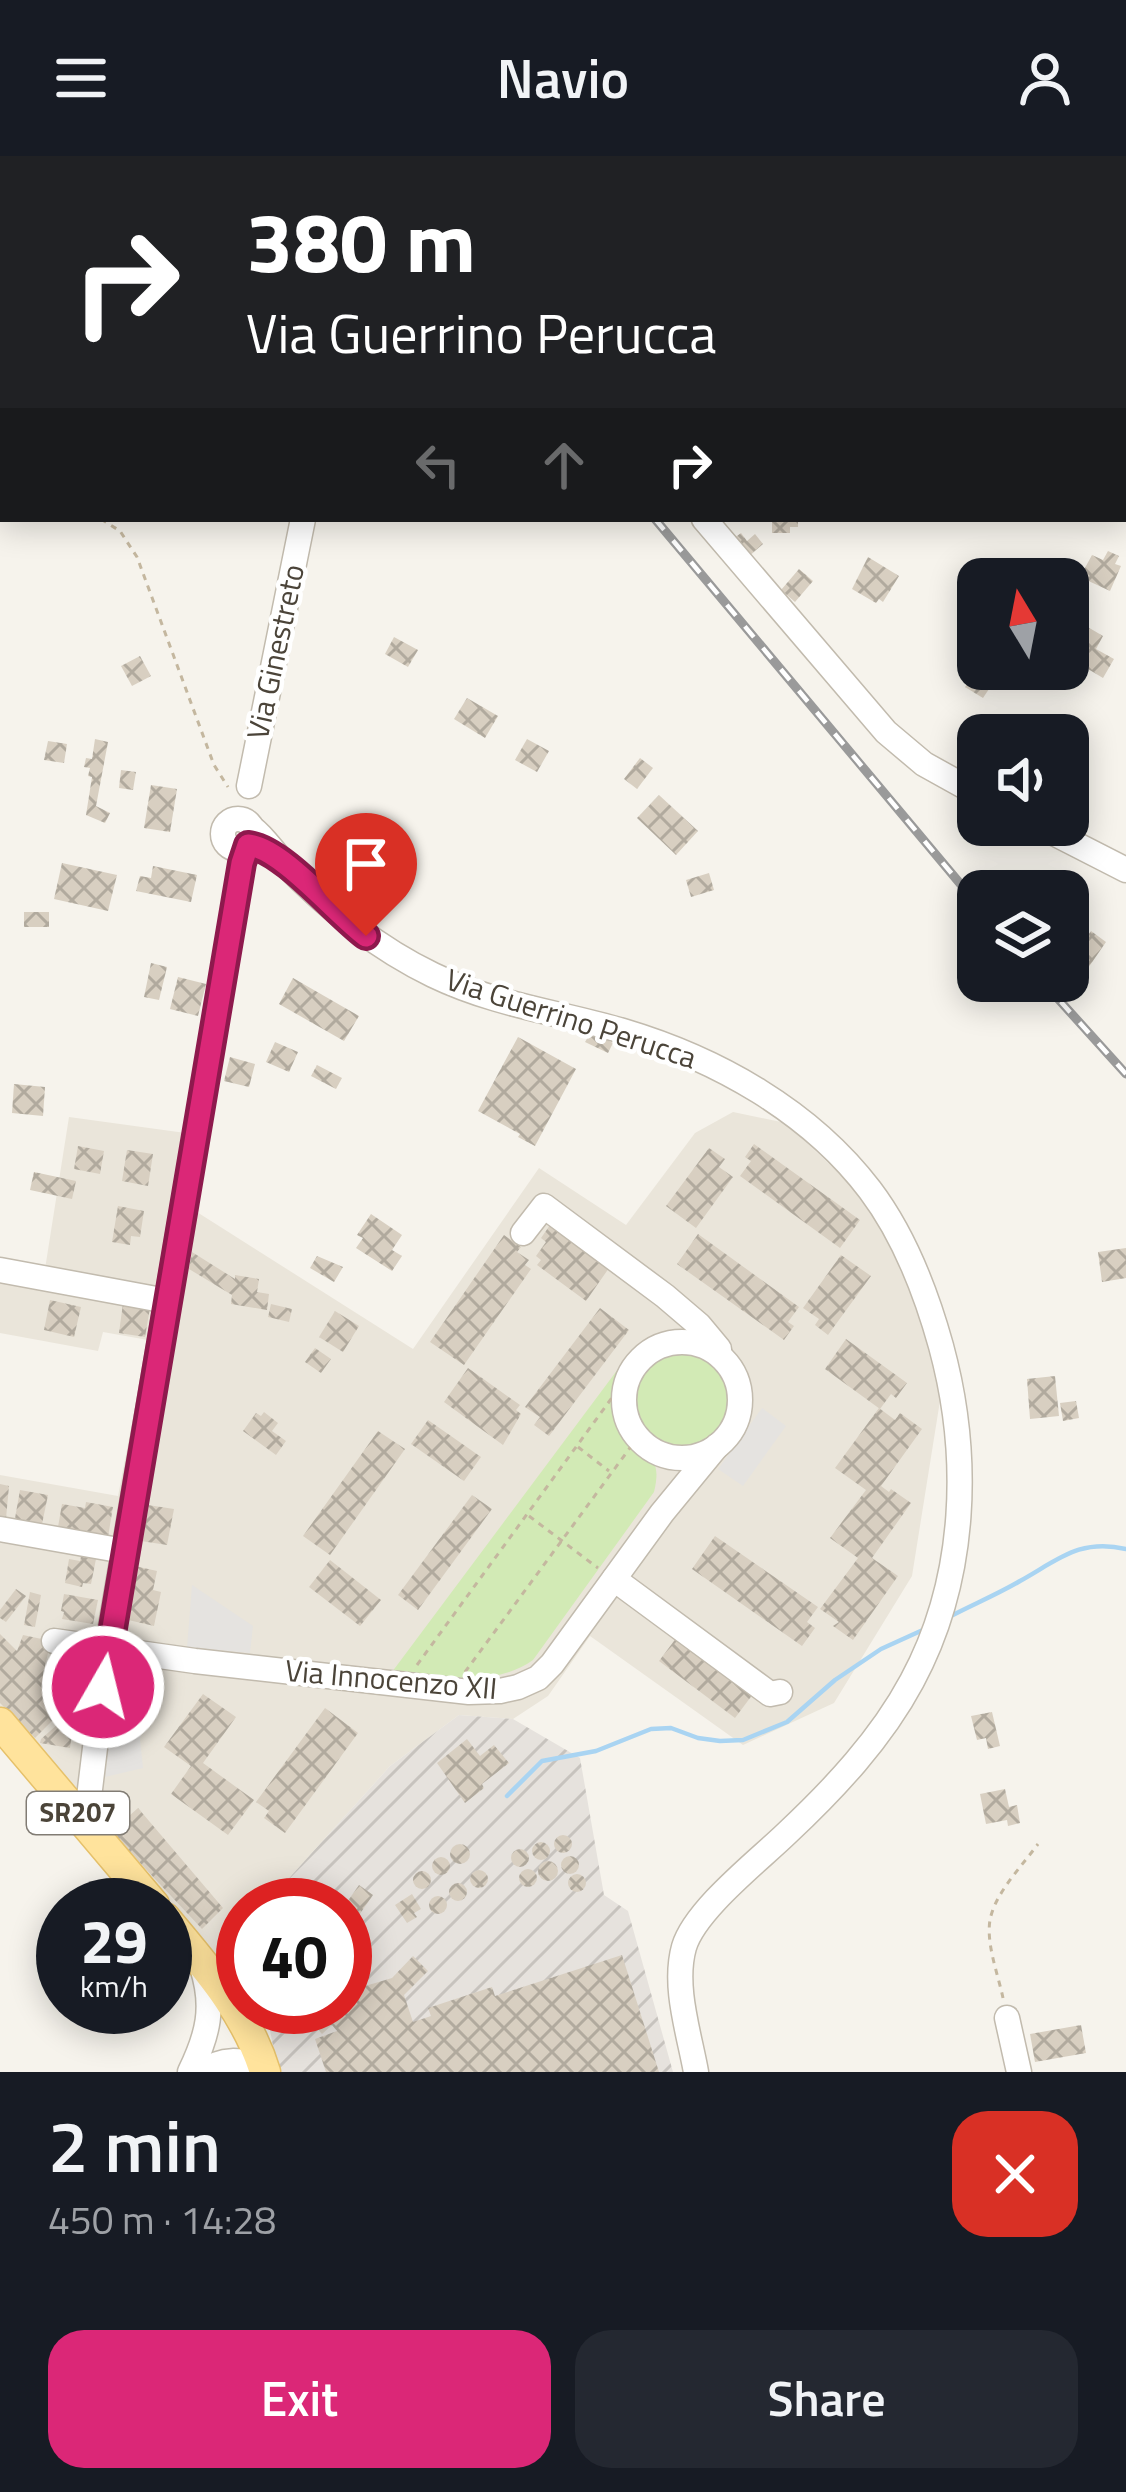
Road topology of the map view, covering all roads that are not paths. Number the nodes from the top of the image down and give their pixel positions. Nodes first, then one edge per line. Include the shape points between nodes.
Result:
1 (302, 522) edge
2 (707, 522) edge
3 (957, 783) edge
4 (243, 821) junction
5 (1079, 846) edge
6 (1126, 870) edge
7 (523, 1233) dead end
8 (0, 1270) edge
9 (665, 1296) junction
10 (166, 1301) junction
11 (665, 1344) junction
12 (727, 1362) junction
13 (647, 1444) junction
14 (717, 1446) junction
15 (662, 1513) junction
16 (0, 1529) edge
17 (124, 1551) junction
18 (614, 1580) junction
19 (54, 1641) dead end
20 (107, 1649) junction
21 (781, 1692) dead end
22 (0, 1723) edge
23 (86, 1822) junction
24 (132, 1878) edge
25 (192, 1951) edge
26 (199, 1959) junction
27 (216, 1980) edge
28 (1007, 2018) road end
29 (227, 2034) edge
30 (249, 2034) edge
31 (191, 2072) edge
32 (202, 2072) edge
33 (263, 2072) edge
34 (696, 2072) edge
35 (1019, 2072) edge

1 - 4 street, Via Ginestreto
2 - 3 street via 886,732
4 - 10 street, Via Ginestreto via 241,872
4 - 34 street, Via Guerrino Perucca via 261,847 390,952 497,1000 607,1027 743,1081 860,1178 915,1271 939,1338 960,1450 959,1517 936,1625 906,1692 866,1749 689,1935 681,1978
5 - 6 street
7 - 9 street via 544,1206
8 - 10 street
9 - 11 street
9 - 12 street
10 - 17 street, Via Ginestreto
11 - 12 street via 698,1344
11 - 13 street via 631,1373 625,1390 630,1426
12 - 14 street, Via Innocenzo XII via 738,1382 738,1417
13 - 14 street via 687,1457
13 - 15 street via 665,1482
14 - 15 street, Via Innocenzo XII
15 - 18 street, Via Innocenzo XII
16 - 17 street
17 - 20 street, Via Ginestreto
18 - 20 street, Via Innocenzo XII via 552,1664 532,1682 490,1692
18 - 21 street via 770,1694
19 - 20 street, Via Innocenzo XII
20 - 23 street, Via Ginestreto
22 - 23 main road, SR207
23 - 24 main road, SR207
25 - 26 main road
26 - 27 main road
26 - 31 street via 210,2018
28 - 35 street
29 - 31 street
30 - 33 main road
32 - 33 street via 231,2061

